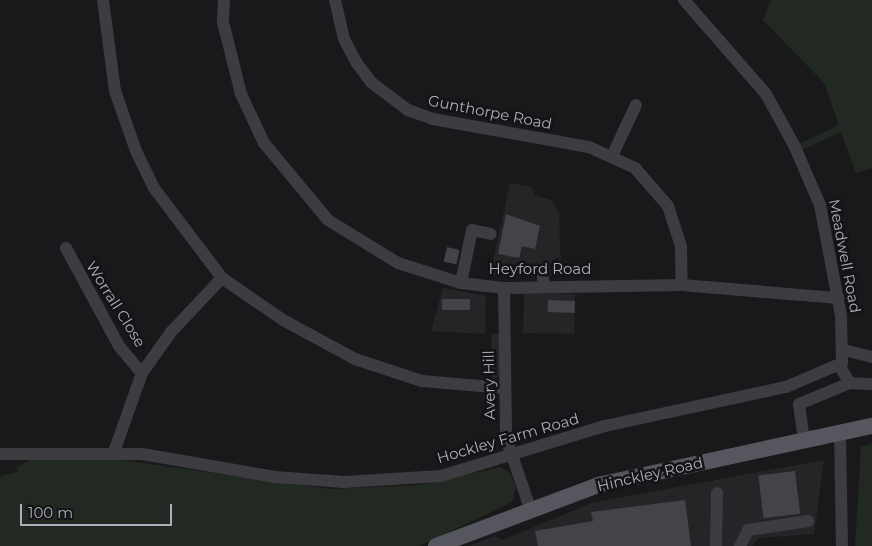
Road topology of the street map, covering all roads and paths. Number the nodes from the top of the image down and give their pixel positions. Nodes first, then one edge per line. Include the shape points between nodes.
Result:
1 (104, 0) edge
2 (224, 0) edge
3 (335, 0) edge
4 (684, 0) edge
5 (636, 105) dead end
6 (613, 154) junction
7 (491, 234) dead end
8 (66, 248) dead end
9 (542, 270) dead end
10 (222, 278) junction
11 (461, 283) junction
12 (682, 284) junction
13 (544, 286) junction
14 (504, 288) junction
15 (838, 298) junction
16 (844, 350) junction
17 (872, 356) edge
18 (839, 365) junction
19 (142, 373) junction
20 (850, 383) junction
21 (872, 384) edge
22 (505, 388) junction
23 (872, 426) edge
24 (840, 433) junction
25 (804, 440) junction
26 (114, 452) junction
27 (0, 454) edge
28 (511, 456) junction
29 (718, 493) dead end
30 (530, 508) junction
31 (808, 521) dead end
32 (436, 546) edge
33 (716, 546) edge
34 (740, 546) edge
35 (842, 546) edge

1 - 10 street via 115,91 136,151 165,203
2 - 11 street, Heyford Road via 223,22 241,94 264,143 295,186 328,220 374,250 429,275
3 - 6 street, Gunthorpe Road via 344,39 356,62 372,83 408,110
4 - 15 street, Meadwell Road via 766,94 794,145 820,205
5 - 6 street
6 - 12 street, Gunthorpe Road via 635,168 668,206 681,246
7 - 11 street via 472,230
8 - 19 street, Worrall Close via 119,346
9 - 13 street
10 - 19 street via 171,332
10 - 22 street via 283,320 355,359 422,381
11 - 14 street, Heyford Road
12 - 13 street, Heyford Road
12 - 15 street, Heyford Road
13 - 14 street, Heyford Road
14 - 22 street, Avery Hill
15 - 16 street, Meadwell Road
16 - 17 street
16 - 18 street, Meadwell Road
18 - 20 street
18 - 28 street, Hockley Farm Road via 786,387 605,426
19 - 26 street
20 - 21 street
20 - 25 street via 799,404
22 - 28 street, Avery Hill via 506,438
23 - 24 main road, Hinckley Road
24 - 25 main road, Hinckley Road
24 - 35 street
25 - 30 main road, Hinckley Road via 598,485
26 - 27 street, Hockley Farm Road
26 - 28 street, Hockley Farm Road via 275,477 344,482 441,476
28 - 30 street, Avery Hill
29 - 33 street
30 - 32 main road, Hinckley Road
31 - 34 street via 748,530

